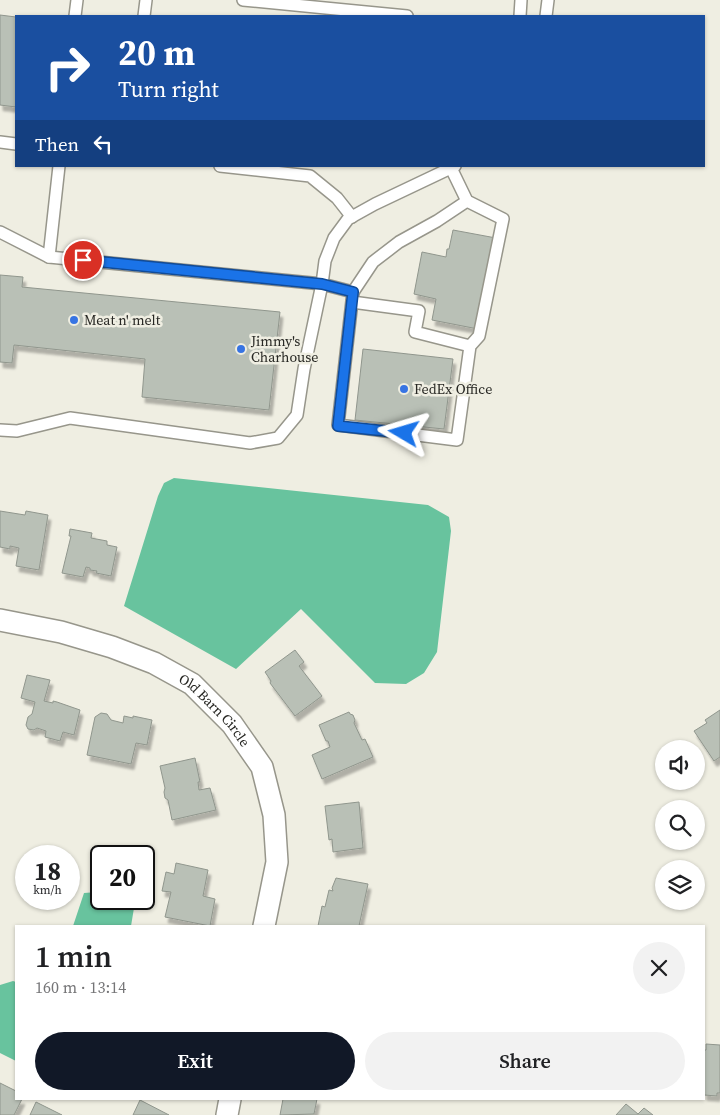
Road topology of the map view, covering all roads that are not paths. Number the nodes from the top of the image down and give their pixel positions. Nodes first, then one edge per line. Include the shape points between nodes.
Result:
1 (77, 0) edge
2 (146, 0) edge
3 (243, 0) edge
4 (521, 0) edge
5 (548, 0) edge
6 (339, 13) edge
7 (76, 15) edge
8 (144, 15) edge
9 (384, 15) edge
10 (520, 15) edge
11 (546, 15) edge
12 (0, 142) edge
13 (15, 144) edge
14 (59, 167) edge
15 (229, 167) edge
16 (453, 167) edge
17 (467, 201) junction
18 (352, 217) junction
19 (0, 232) edge
20 (49, 257) junction
21 (322, 284) junction
22 (352, 297) junction
23 (470, 346) junction
24 (0, 430) edge
25 (0, 620) edge
26 (264, 925) edge
27 (230, 1100) edge
28 (227, 1115) edge

1 - 7 lane
2 - 8 lane
3 - 6 lane
4 - 10 lane
5 - 11 lane
6 - 9 lane
12 - 13 lane
14 - 20 lane
15 - 18 lane via 310,176 337,198
16 - 17 lane
16 - 18 lane
17 - 22 lane via 399,242 373,262
17 - 23 lane via 502,219 480,336
18 - 21 lane via 334,238 325,261
19 - 20 lane
20 - 21 lane
21 - 22 lane
21 - 24 lane via 297,415 278,438 250,443 70,418 16,431
22 - 23 lane via 419,311 415,332
22 - 23 lane via 338,426 457,440
25 - 26 street, Old Barn Circle via 61,632 154,662 192,684 232,724 262,767 274,815 277,862
27 - 28 street

